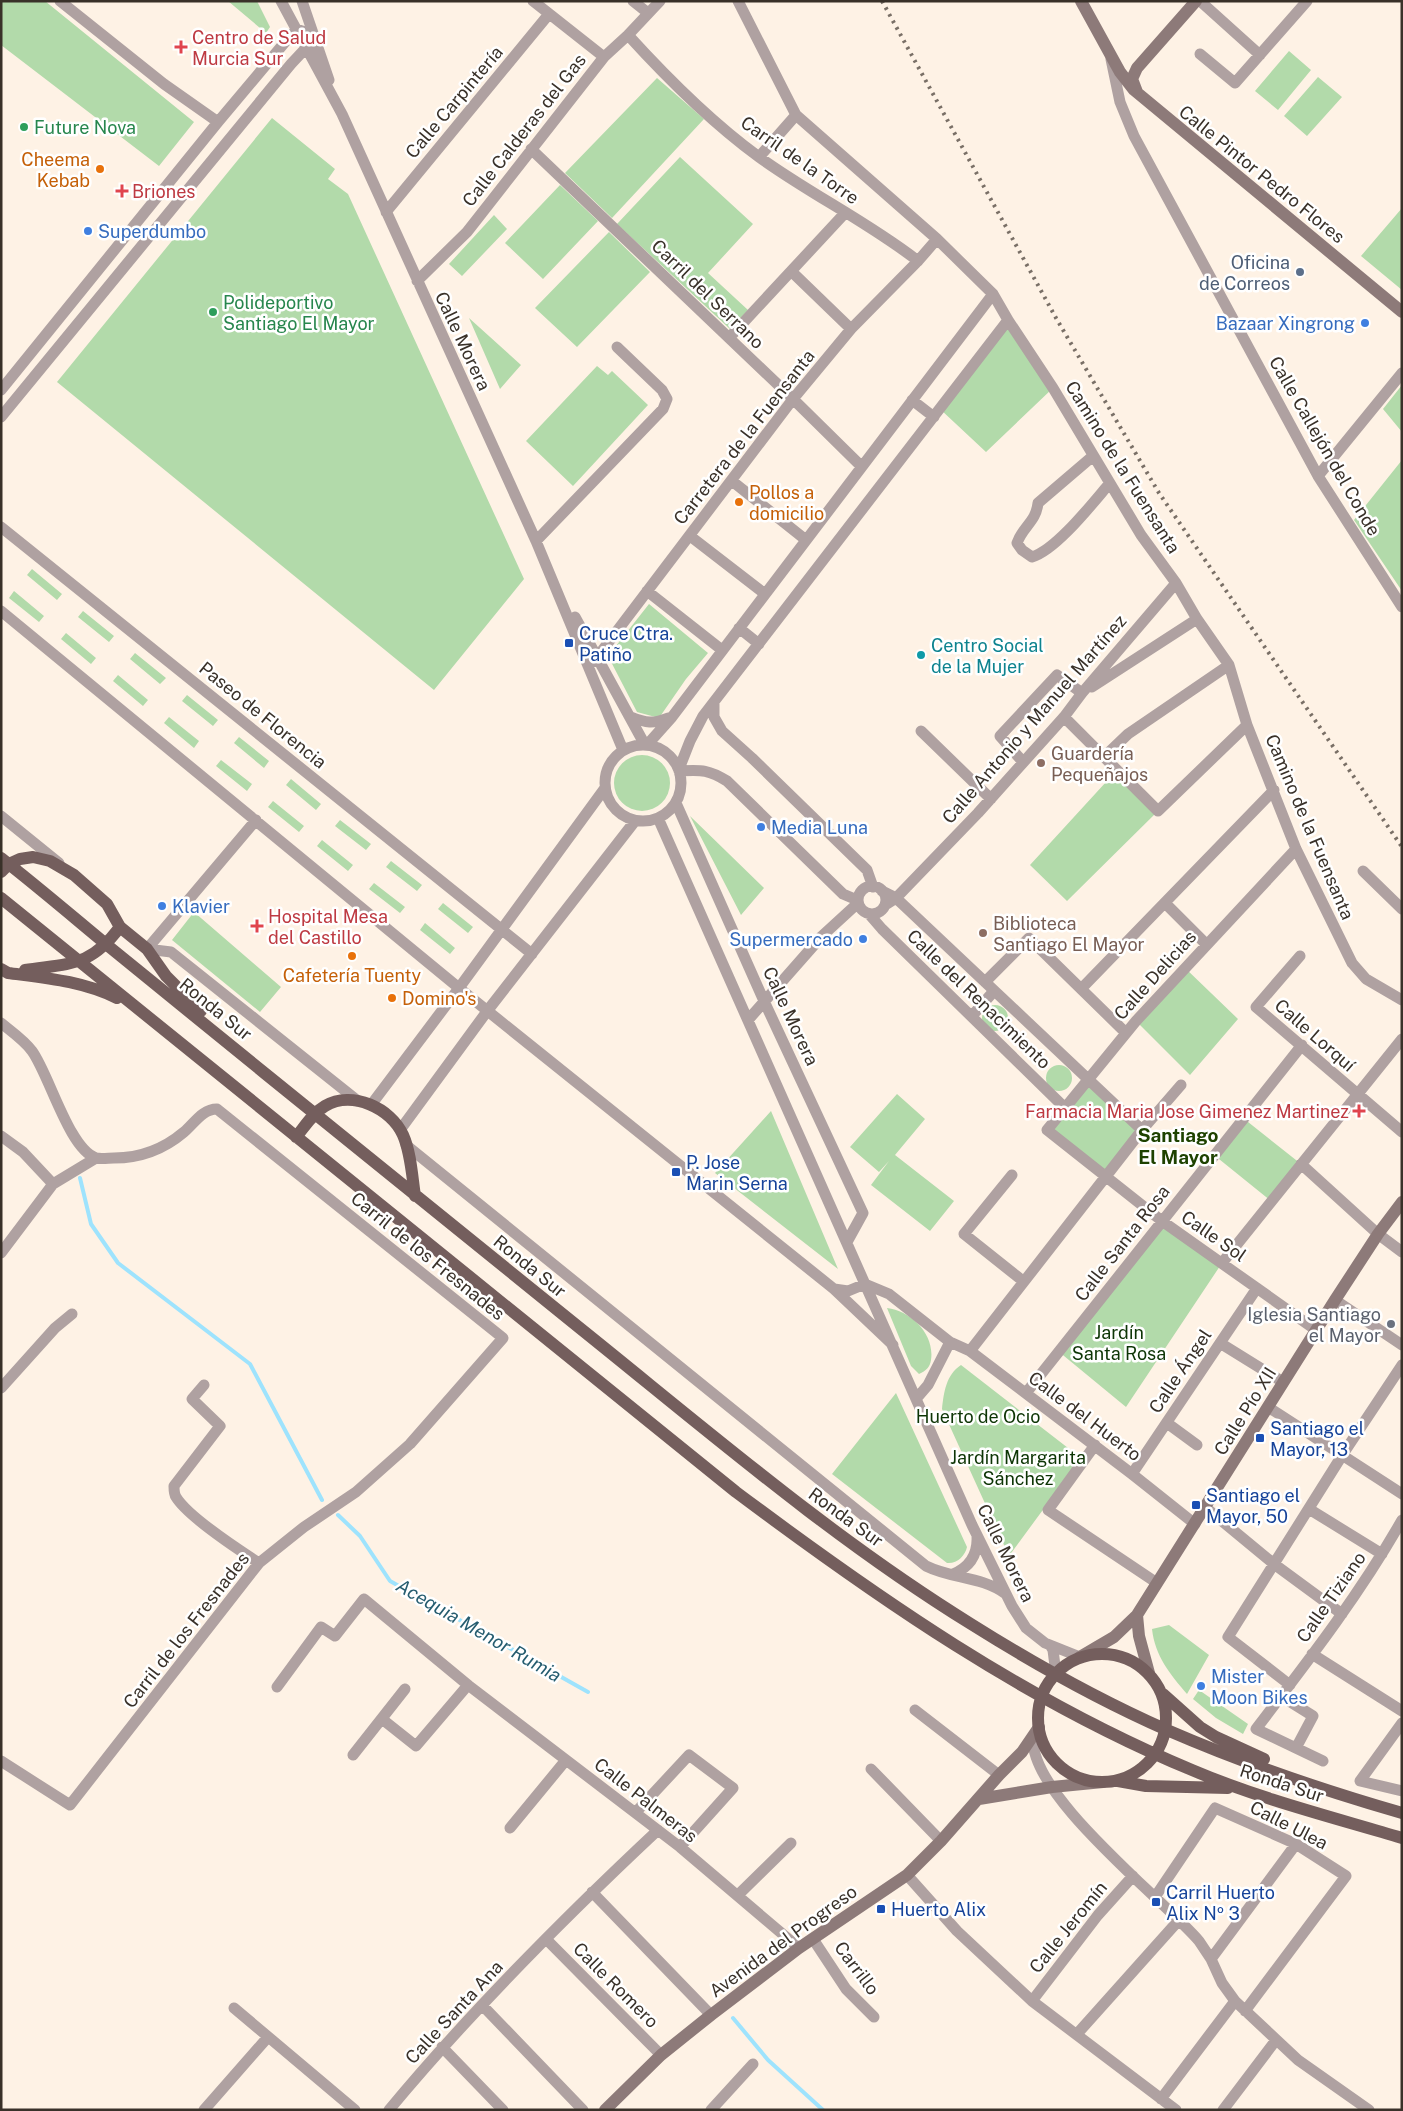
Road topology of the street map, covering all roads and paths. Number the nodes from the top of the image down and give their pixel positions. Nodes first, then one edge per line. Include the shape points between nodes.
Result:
1 (60, 1) edge
2 (281, 1) edge
3 (302, 1) edge
4 (533, 1) edge
5 (634, 1) edge
6 (660, 1) edge
7 (738, 1) edge
8 (1081, 1) edge
9 (1196, 1) edge
10 (1200, 1) edge
11 (1306, 1) edge
12 (648, 13) junction
13 (549, 14) junction
14 (296, 29) junction
15 (314, 35) junction
16 (628, 35) junction
17 (306, 48) junction
18 (1150, 52) junction
19 (1110, 54) junction
20 (1200, 54) dead end
21 (1260, 54) junction
22 (604, 57) junction
23 (1118, 92) junction
24 (1138, 94) junction
25 (342, 114) junction
26 (796, 115) junction
27 (218, 122) junction
28 (531, 148) junction
29 (759, 157) junction
30 (386, 212) junction
31 (845, 213) junction
32 (937, 239) junction
33 (918, 261) junction
34 (789, 274) junction
35 (417, 281) junction
36 (994, 294) junction
37 (1402, 312) edge
38 (1008, 320) junction
39 (851, 329) junction
40 (729, 338) junction
41 (617, 347) dead end
42 (1402, 372) edge
43 (1, 390) edge
44 (793, 398) junction
45 (912, 400) junction
46 (934, 417) junction
47 (1, 418) edge
48 (1094, 456) junction
49 (861, 466) junction
50 (1318, 476) junction
51 (732, 481) junction
52 (1109, 484) junction
53 (1, 527) edge
54 (690, 536) junction
55 (806, 540) junction
56 (536, 541) junction
57 (554, 581) junction
58 (1176, 583) junction
59 (647, 591) junction
60 (765, 594) junction
61 (1402, 608) edge
62 (1, 611) edge
63 (1197, 619) junction
64 (739, 628) junction
65 (759, 644) junction
66 (722, 650) junction
67 (598, 656) junction
68 (1229, 665) junction
69 (588, 666) junction
70 (1082, 693) junction
71 (714, 702) junction
72 (631, 717) junction
73 (672, 717) junction
74 (1064, 717) junction
75 (1247, 724) junction
76 (921, 731) dead end
77 (646, 745) junction
78 (622, 750) junction
79 (1104, 758) junction
80 (1023, 762) junction
81 (679, 770) junction
82 (605, 788) junction
83 (1274, 790) junction
84 (991, 799) junction
85 (676, 803) junction
86 (1, 816) edge
87 (658, 818) junction
88 (256, 820) junction
89 (635, 821) junction
90 (1296, 849) junction
91 (4, 865) edge
92 (1363, 871) dead end
93 (74, 875) junction
94 (877, 889) junction
95 (1, 898) edge
96 (896, 898) junction
97 (858, 902) junction
98 (1165, 903) junction
99 (885, 905) junction
100 (1402, 909) edge
101 (869, 914) junction
102 (120, 927) junction
103 (502, 930) junction
104 (106, 944) junction
105 (1206, 944) junction
106 (147, 949) junction
107 (532, 954) junction
108 (1300, 956) dead end
109 (81, 962) junction
110 (3, 972) edge
111 (985, 982) junction
112 (459, 988) junction
113 (1081, 989) junction
114 (994, 991) junction
115 (1400, 995) edge
116 (764, 1001) junction
117 (135, 1007) junction
118 (488, 1010) junction
119 (972, 1016) junction
120 (748, 1020) junction
121 (1, 1024) edge
122 (1126, 1033) junction
123 (1402, 1039) edge
124 (1302, 1045) junction
125 (242, 1052) junction
126 (1087, 1080) junction
127 (1181, 1085) dead end
128 (1357, 1095) junction
129 (358, 1101) junction
130 (371, 1105) junction
131 (1065, 1108) junction
132 (316, 1113) junction
133 (400, 1130) junction
134 (1047, 1130) joint
135 (1142, 1130) junction
136 (1402, 1132) edge
137 (1, 1136) edge
138 (296, 1137) junction
139 (406, 1145) junction
140 (96, 1158) junction
141 (1301, 1164) junction
142 (1012, 1176) dead end
143 (1105, 1177) junction
144 (53, 1184) junction
145 (415, 1196) junction
146 (1402, 1202) edge
147 (1162, 1221) junction
148 (1378, 1234) junction
149 (847, 1242) junction
150 (1402, 1252) edge
151 (1, 1253) edge
152 (1222, 1263) junction
153 (1023, 1281) junction
154 (865, 1284) junction
155 (1257, 1288) junction
156 (834, 1289) junction
157 (1335, 1300) junction
158 (72, 1314) dead end
159 (1316, 1330) junction
160 (950, 1342) junction
161 (1220, 1343) junction
162 (893, 1345) junction
163 (1402, 1345) edge
164 (970, 1351) junction
165 (1402, 1365) edge
166 (1283, 1382) junction
167 (204, 1385) dead end
168 (1, 1388) edge
169 (1026, 1393) junction
170 (916, 1399) junction
171 (1268, 1407) junction
172 (1167, 1423) junction
173 (1197, 1445) dead end
174 (1095, 1446) junction
175 (1343, 1454) junction
176 (1132, 1474) junction
177 (1402, 1494) edge
178 (1205, 1507) junction
179 (1309, 1509) junction
180 (1402, 1520) edge
181 (1195, 1524) junction
182 (977, 1534) junction
183 (1382, 1554) junction
184 (259, 1563) junction
185 (1274, 1564) junction
186 (953, 1574) junction
187 (1157, 1583) junction
188 (1006, 1594) junction
189 (1342, 1614) junction
190 (1137, 1615) junction
191 (1050, 1645) junction
192 (1312, 1654) junction
193 (1080, 1658) junction
194 (1149, 1673) junction
195 (1056, 1674) junction
196 (1290, 1684) junction
197 (468, 1685) junction
198 (277, 1687) dead end
199 (405, 1690) dead end
200 (1161, 1692) junction
201 (1281, 1696) junction
202 (1042, 1698) junction
203 (914, 1710) dead end
204 (1402, 1711) edge
205 (382, 1720) junction
206 (1402, 1723) edge
207 (1166, 1729) junction
208 (1036, 1732) junction
209 (1296, 1748) junction
210 (1155, 1754) junction
211 (353, 1755) dead end
212 (566, 1760) junction
213 (1323, 1760) dead end
214 (1, 1762) edge
215 (871, 1768) dead end
216 (999, 1775) junction
217 (1116, 1780) junction
218 (1103, 1782) junction
219 (1052, 1787) junction
220 (1238, 1788) junction
221 (1402, 1791) edge
222 (1346, 1797) junction
223 (979, 1798) junction
224 (636, 1812) junction
225 (1402, 1813) edge
226 (510, 1828) dead end
227 (658, 1830) junction
228 (1402, 1838) edge
229 (941, 1840) junction
230 (791, 1843) dead end
231 (1296, 1844) junction
232 (680, 1847) junction
233 (906, 1874) junction
234 (1133, 1876) junction
235 (592, 1892) junction
236 (738, 1895) junction
237 (1155, 1897) junction
238 (1179, 1920) junction
239 (546, 1939) junction
240 (813, 1939) junction
241 (799, 1948) junction
242 (1211, 1959) junction
243 (1032, 2001) junction
244 (1235, 2001) junction
245 (482, 2005) junction
246 (234, 2008) dead end
247 (1245, 2011) junction
248 (711, 2014) junction
249 (874, 2017) dead end
250 (1077, 2034) junction
251 (268, 2037) junction
252 (1276, 2040) junction
253 (442, 2047) junction
254 (661, 2055) junction
255 (753, 2064) dead end
256 (1161, 2099) junction
257 (204, 2110) edge
258 (355, 2110) edge
259 (389, 2110) edge
260 (503, 2110) edge
261 (583, 2110) edge
262 (605, 2110) edge
263 (711, 2110) edge
264 (1176, 2110) edge
265 (1222, 2110) edge
266 (1369, 2110) edge

1 - 27 street via 164,84
2 - 14 street, Calle Morera
3 - 15 street, Calle Morera
4 - 13 street
5 - 12 street
6 - 12 street, Calle Calderas del Gas
7 - 26 street, Camino de la Fuensanta
8 - 19 main road, Calle Pintor Pedro Flores
9 - 18 main road
10 - 21 street
11 - 21 street
12 - 16 street, Calle Calderas del Gas
13 - 22 street
13 - 30 street, Calle Carpintería
14 - 15 street
14 - 17 street, Calle Morera
14 - 27 street
15 - 17 street
15 - 25 street, Calle Morera
16 - 22 street, Calle Calderas del Gas
16 - 29 street, Carril de la Torre via 708,114
17 - 25 street, Calle Morera
17 - 47 street
18 - 19 main road via 1129,64 1118,62
18 - 24 main road via 1133,77 1133,86
19 - 23 street, Calle Callejón del Conde
19 - 24 main road, Calle Pintor Pedro Flores via 1122,76
20 - 21 street via 1235,83
22 - 28 street, Calle Calderas del Gas
23 - 24 street
23 - 50 street, Calle Callejón del Conde via 1134,136
24 - 37 main road, Calle Pintor Pedro Flores
25 - 30 street, Calle Morera
26 - 29 street
26 - 32 street, Camino de la Fuensanta
27 - 43 street
28 - 35 street, Calle Calderas del Gas via 467,232
28 - 40 street, Carril del Serrano
29 - 31 street, Carril de la Torre
30 - 35 street, Calle Morera
31 - 33 street, Carril de la Torre via 894,242
31 - 34 street
32 - 33 street, Carretera de la Fuensanta
32 - 36 street, Camino de la Fuensanta
33 - 39 street, Carretera de la Fuensanta
34 - 39 street
34 - 40 street
35 - 56 street, Calle Morera
36 - 38 street, Camino de la Fuensanta
36 - 45 street
38 - 46 street
38 - 48 street, Camino de la Fuensanta
39 - 44 street, Carretera de la Fuensanta
40 - 44 street, Carril del Serrano
41 - 56 street via 662,390 666,398 663,409
42 - 50 street
44 - 49 street, Carril del Serrano
44 - 51 street, Carretera de la Fuensanta
45 - 46 street
45 - 49 street
46 - 65 street
48 - 52 street, Camino de la Fuensanta
48 - 52 street via 1038,503 1036,514 1017,543 1032,557 1047,550
49 - 55 street
50 - 61 street, Calle Callejón del Conde
51 - 54 street, Carretera de la Fuensanta
51 - 55 street
52 - 58 street, Camino de la Fuensanta
53 - 103 street, Paseo de Florencia
54 - 59 street, Carretera de la Fuensanta
54 - 60 street
55 - 60 street
56 - 57 street, Calle Morera
57 - 67 street, Calle Morera
57 - 69 street, Calle Morera
58 - 63 street, Camino de la Fuensanta
58 - 70 street, Calle Antonio y Manuel Martínez
59 - 66 street
59 - 67 street, Carretera de la Fuensanta
60 - 64 street
62 - 88 street
63 - 68 street, Camino de la Fuensanta
63 - 70 street
64 - 65 street
64 - 66 street
65 - 71 street
66 - 73 street
67 - 69 street, Carretera de la Fuensanta
67 - 72 street, Calle Morera
68 - 75 street, Camino de la Fuensanta
68 - 79 street via 1128,734
69 - 78 street, Calle Morera
70 - 74 street, Calle Antonio y Manuel Martínez
70 - 80 street via 1057,675 1000,736
71 - 81 street via 690,741
71 - 94 street via 714,717 722,731 867,870
72 - 73 street via 655,724
72 - 77 street, Calle Morera
73 - 77 street
74 - 79 street
74 - 80 street, Calle Antonio y Manuel Martínez
75 - 79 street via 1158,811
75 - 83 street, Camino de la Fuensanta
76 - 84 street
77 - 78 street
77 - 81 street via 670,755
78 - 82 street via 605,774
80 - 84 street, Calle Antonio y Manuel Martínez
81 - 85 street via 681,787
81 - 97 street via 713,772 727,781 843,894
82 - 89 street via 615,809
82 - 103 street
83 - 90 street, Camino de la Fuensanta
83 - 98 street
84 - 96 street, Calle Antonio y Manuel Martínez
85 - 87 street
85 - 116 street, Calle Morera
86 - 93 street
87 - 89 street via 647,822
87 - 120 street, Calle Morera
88 - 106 street
88 - 112 street
89 - 107 street
90 - 105 street, Calle Delicias
90 - 115 street, Camino de la Fuensanta via 1352,963 1366,979
91 - 93 main road via 33,858 50,862
91 - 104 main road, Ronda Sur
92 - 100 street
93 - 102 main road via 107,904
94 - 96 street, Calle del Renacimiento
94 - 97 street via 862,890
94 - 99 street via 886,900
95 - 109 main road, Ronda Sur
96 - 99 street, Calle Antonio y Manuel Martínez
96 - 111 street, Calle del Renacimiento
97 - 101 street via 860,908
97 - 116 street via 822,936
98 - 105 street
98 - 113 street
99 - 101 street via 879,913
101 - 119 street, Calle del Renacimiento
102 - 104 main road
102 - 106 main road
103 - 107 street, Paseo de Florencia
103 - 112 street
104 - 109 main road
104 - 125 main road, Ronda Sur
105 - 122 street, Calle Delicias
106 - 125 main road via 166,976
106 - 129 street via 171,952
107 - 118 street
108 - 124 street, Calle Lorquí via 1256,1007
109 - 110 main road
109 - 117 main road, Ronda Sur
110 - 117 main road via 68,980 102,991
111 - 113 street via 1030,938
111 - 114 street, Calle del Renacimiento
112 - 118 street
112 - 130 street
113 - 122 street
114 - 119 street
114 - 126 street, Calle del Renacimiento
116 - 120 street
116 - 149 street, Calle Morera via 863,1213
117 - 138 main road, Ronda Sur
118 - 133 street
118 - 156 street
119 - 131 street, Calle del Renacimiento
120 - 149 street, Calle Morera
121 - 140 street via 33,1052 73,1136
122 - 126 street, Calle Delicias
123 - 128 street
124 - 128 street, Calle Lorquí
124 - 147 street, Calle Santa Rosa
125 - 132 main road, Ronda Sur
126 - 131 street, Calle Delicias
126 - 135 street, Calle del Renacimiento
127 - 135 street
128 - 136 street, Calle Lorquí
128 - 141 street
129 - 130 main road
129 - 132 main road via 333,1102
130 - 133 main road via 388,1116
131 - 134 street, Calle Delicias
132 - 138 main road
132 - 145 main road, Ronda Sur
133 - 139 main road
134 - 143 street, Calle Sol
135 - 143 street
137 - 144 street via 23,1152
138 - 202 main road, Ronda Sur via 744,1498 918,1623
139 - 145 main road
139 - 186 street via 926,1566
140 - 144 street
140 - 184 street, Carril de los Fresnades via 131,1158 147,1153 184,1133 204,1112 217,1109 503,1338 410,1444 356,1492 304,1526
141 - 148 street
141 - 152 street
142 - 153 street via 964,1234
143 - 147 street, Calle Sol
143 - 153 street
144 - 151 street
145 - 195 main road, Ronda Sur via 804,1509 970,1624
146 - 148 main road, Calle Pío XII
147 - 152 street, Calle Sol
147 - 169 street, Calle Santa Rosa
148 - 150 street
148 - 157 main road, Calle Pío XII
149 - 154 street, Calle Morera
152 - 155 street, Calle Sol
153 - 164 street
154 - 156 street via 848,1291
154 - 160 street, Calle del Huerto via 889,1294
154 - 162 street, Calle Morera
155 - 159 street, Calle Sol
155 - 161 street, Calle Ángel
156 - 162 street
157 - 159 main road, Calle Pío XII
157 - 163 street
158 - 168 street via 55,1328
159 - 166 main road, Calle Pío XII
160 - 164 street, Calle del Huerto
160 - 170 street via 928,1385
161 - 166 street
161 - 172 street, Calle Ángel
162 - 170 street, Calle Morera
164 - 169 street, Calle del Huerto
165 - 175 street
166 - 171 main road, Calle Pío XII
167 - 184 street via 192,1399 220,1426 174,1486 175,1496 185,1508
169 - 174 street, Calle del Huerto
170 - 182 street, Calle Morera
171 - 175 street
171 - 178 main road, Calle Pío XII
172 - 173 street
172 - 176 street, Calle Ángel
174 - 176 street, Calle del Huerto
174 - 187 street via 1048,1510
175 - 177 street
175 - 179 street
176 - 181 street, Calle del Huerto
178 - 181 main road, Calle Pío XII
178 - 185 street
179 - 183 street
179 - 185 street
180 - 183 street, Calle Tiziano
181 - 187 main road, Calle Pío XII
182 - 186 street via 974,1557
182 - 188 street, Calle Morera
183 - 189 street, Calle Tiziano
184 - 214 street, Carril de los Fresnades via 70,1805
185 - 189 street
185 - 196 street via 1228,1637
186 - 188 street via 984,1582
187 - 190 main road, Calle Pío XII
188 - 191 street, Calle Morera via 1026,1628
189 - 192 street, Calle Tiziano
190 - 193 main road, Calle Pío XII via 1114,1637
190 - 194 main road
191 - 193 street, Calle Morera
191 - 195 street
192 - 196 street, Calle Tiziano
192 - 204 street
193 - 194 main road via 1109,1654 1130,1660
193 - 195 main road
194 - 200 main road
195 - 202 main road
195 - 207 main road, Ronda Sur
196 - 201 street, Calle Tiziano
197 - 198 street, Calle Palmeras via 364,1599 335,1636 321,1627
197 - 205 street via 416,1746
197 - 212 street, Calle Palmeras
199 - 205 street
200 - 207 main road via 1166,1710
200 - 222 main road via 1200,1728
201 - 209 street via 1314,1716
201 - 209 street, Calle Tiziano via 1256,1729
202 - 208 main road
202 - 210 main road, Ronda Sur
203 - 216 street
205 - 211 street
206 - 221 street via 1360,1781
207 - 210 main road
207 - 222 main road, Ronda Sur
208 - 216 main road, Avenida del Progreso via 1019,1756
208 - 218 main road via 1059,1765 1080,1777
208 - 219 street via 1037,1758
209 - 213 street, Calle Tiziano
210 - 217 main road via 1132,1775
210 - 220 main road, Ronda Sur
212 - 224 street, Calle Palmeras
212 - 226 street
215 - 229 street
216 - 223 main road, Avenida del Progreso
217 - 218 main road
217 - 220 main road via 1146,1786
218 - 219 main road
219 - 223 main road
219 - 234 street via 1074,1816
220 - 228 main road, Ronda Sur
222 - 225 main road, Ronda Sur
223 - 229 main road, Avenida del Progreso
224 - 227 street, Calle Palmeras
224 - 232 street via 690,1755 733,1788
227 - 232 street, Calle Palmeras
227 - 235 street, Calle Santa Ana
229 - 233 main road, Avenida del Progreso
230 - 236 street
231 - 237 street, Calle Ulea via 1215,1808
231 - 242 street
231 - 247 street, Calle Ulea via 1346,1876
232 - 236 street, Calle Palmeras
233 - 240 main road, Avenida del Progreso
233 - 243 street via 957,1931
234 - 237 street
234 - 243 street, Calle Jeromín via 1098,1915
235 - 239 street, Calle Santa Ana
235 - 248 street
236 - 241 street, Calle Palmeras
237 - 238 street
238 - 242 street
238 - 250 street
239 - 245 street, Calle Santa Ana
239 - 254 street, Calle Romero
240 - 241 main road, Avenida del Progreso
240 - 249 street, Carrillo via 846,1989
241 - 248 main road, Avenida del Progreso
242 - 244 street via 1222,1984
243 - 250 street
244 - 247 street
244 - 256 street
245 - 253 street, Calle Santa Ana
245 - 261 street
246 - 251 street
247 - 252 street
248 - 254 main road, Avenida del Progreso
250 - 256 street
251 - 257 street
251 - 258 street
252 - 265 street
252 - 266 street via 1319,2076
253 - 259 street, Calle Santa Ana
253 - 260 street
254 - 262 main road, Avenida del Progreso
255 - 263 street
256 - 264 street

